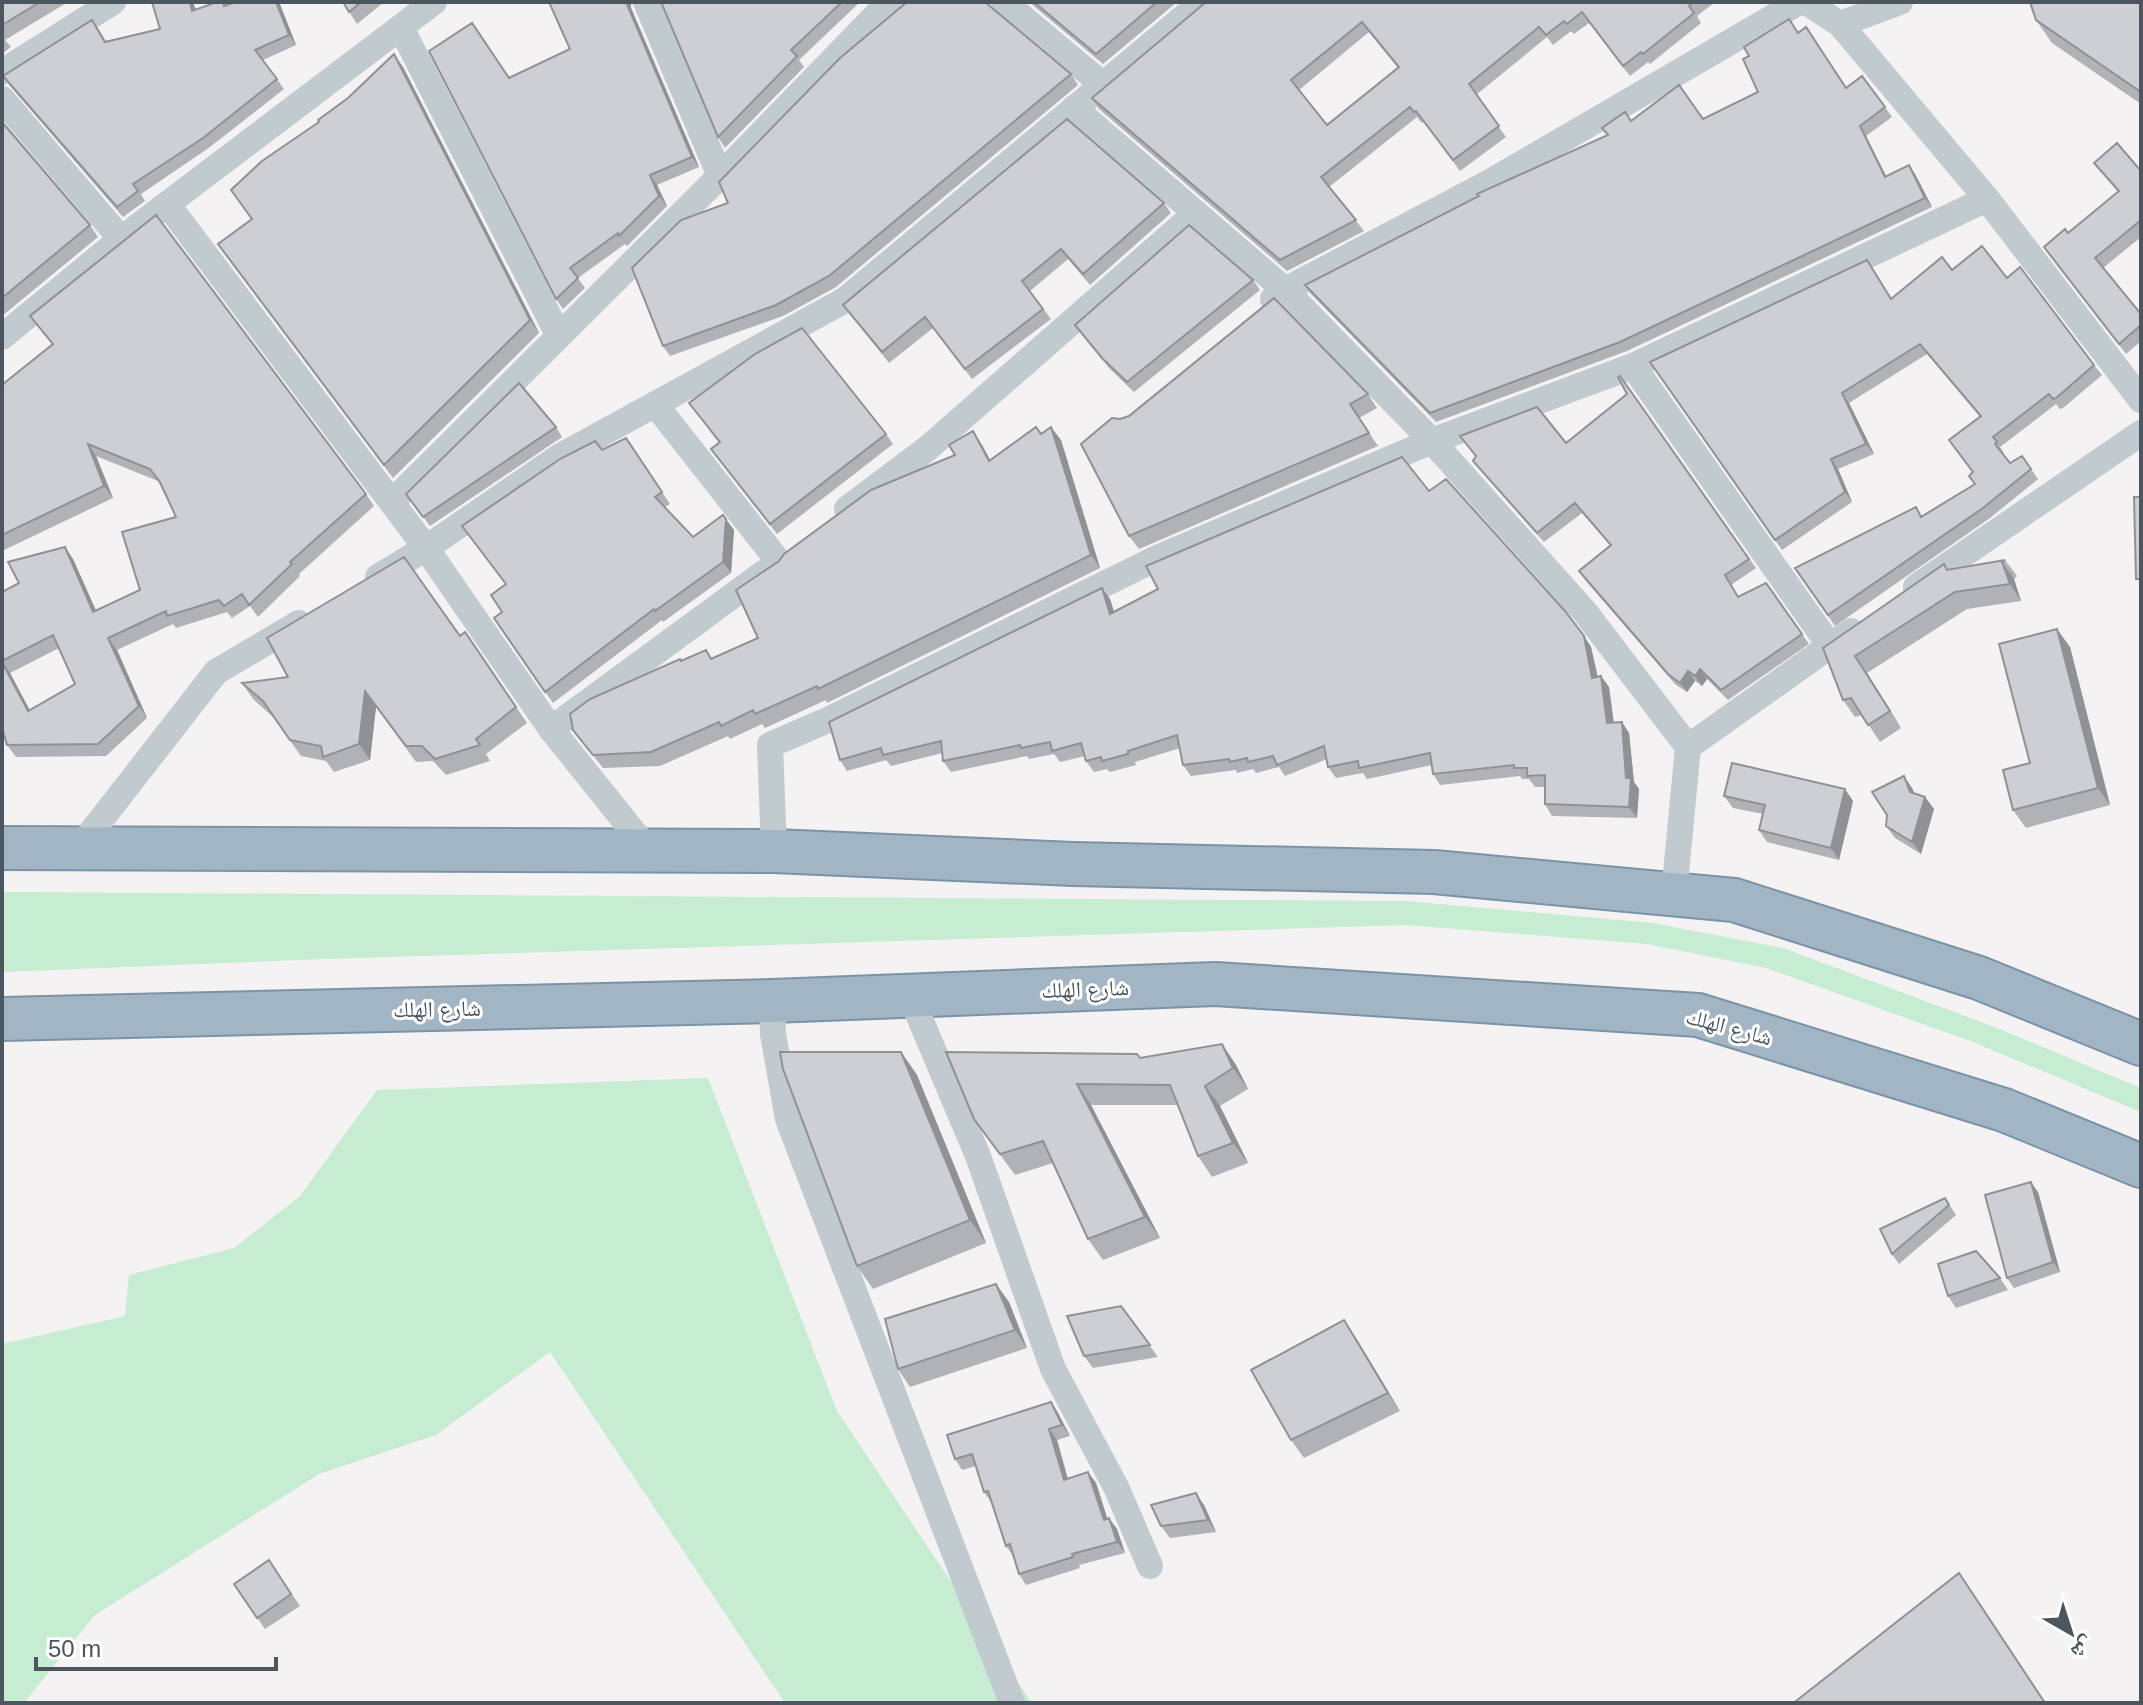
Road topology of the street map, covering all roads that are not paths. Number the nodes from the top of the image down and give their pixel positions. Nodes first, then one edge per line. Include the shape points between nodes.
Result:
1 (113, 2) edge
2 (433, 2) edge
3 (646, 2) edge
4 (889, 2) edge
5 (1004, 2) edge
6 (1202, 2) edge
7 (1799, 2) edge
8 (1806, 2) edge
9 (1900, 2) edge
10 (1840, 24) junction
11 (401, 28) junction
12 (2, 72) edge
13 (1102, 84) junction
14 (2, 99) edge
15 (1074, 108) junction
16 (720, 176) junction
17 (1987, 199) junction
18 (168, 205) junction
19 (1196, 213) junction
20 (121, 239) junction
21 (1285, 290) junction
22 (1249, 319) edge
23 (559, 336) junction
24 (2, 337) edge
25 (1633, 366) junction
26 (2141, 400) edge
27 (655, 404) junction
28 (2141, 433) edge
29 (1432, 441) junction
30 (392, 502) junction
31 (828, 524) edge
32 (803, 543) edge
33 (426, 548) junction
34 (779, 562) junction
35 (361, 587) edge
36 (1895, 602) edge
37 (321, 610) edge
38 (1869, 619) edge
39 (1830, 646) junction
40 (551, 729) junction
41 (1688, 747) junction
42 (2, 848) edge
43 (79, 848) junction
44 (648, 850) junction
45 (774, 851) junction
46 (1674, 894) junction
47 (910, 995) junction
48 (772, 1001) junction
49 (2, 1019) edge
50 (2141, 1044) edge
51 (2141, 1166) edge
52 (1150, 1566) dead end
53 (1012, 1703) edge

1 - 12 street
2 - 11 street
3 - 16 street
4 - 16 street
5 - 13 street
6 - 13 street
7 - 21 street via 1490,182
8 - 10 street
9 - 10 street
10 - 17 street
11 - 18 street
11 - 23 street
13 - 15 street
14 - 20 street
15 - 19 street
15 - 27 street via 845,300
16 - 23 street
17 - 25 street
17 - 26 street
18 - 20 street
18 - 30 street
19 - 21 street
19 - 31 street via 928,448
20 - 24 street
21 - 22 street
21 - 29 street
23 - 30 street
25 - 29 street
25 - 39 street
27 - 33 street via 559,457
27 - 34 street
28 - 36 street
29 - 41 street via 1585,612
29 - 45 street via 1157,558 770,745
30 - 33 street
32 - 34 street
33 - 35 street
33 - 40 street
34 - 40 street
37 - 43 street via 216,672
38 - 39 street
39 - 41 street
40 - 44 street
41 - 46 street
42 - 43 highway
43 - 44 highway
44 - 45 highway
45 - 46 highway via 1434,872
46 - 50 highway via 1734,900 1979,978
47 - 48 highway, شارع الهلك
47 - 51 highway, شارع الهلك via 1215,984 1698,1015 2004,1110
47 - 52 street via 978,1156 1053,1369 1116,1487
48 - 49 highway, شارع الهلك
48 - 53 street via 788,1119

